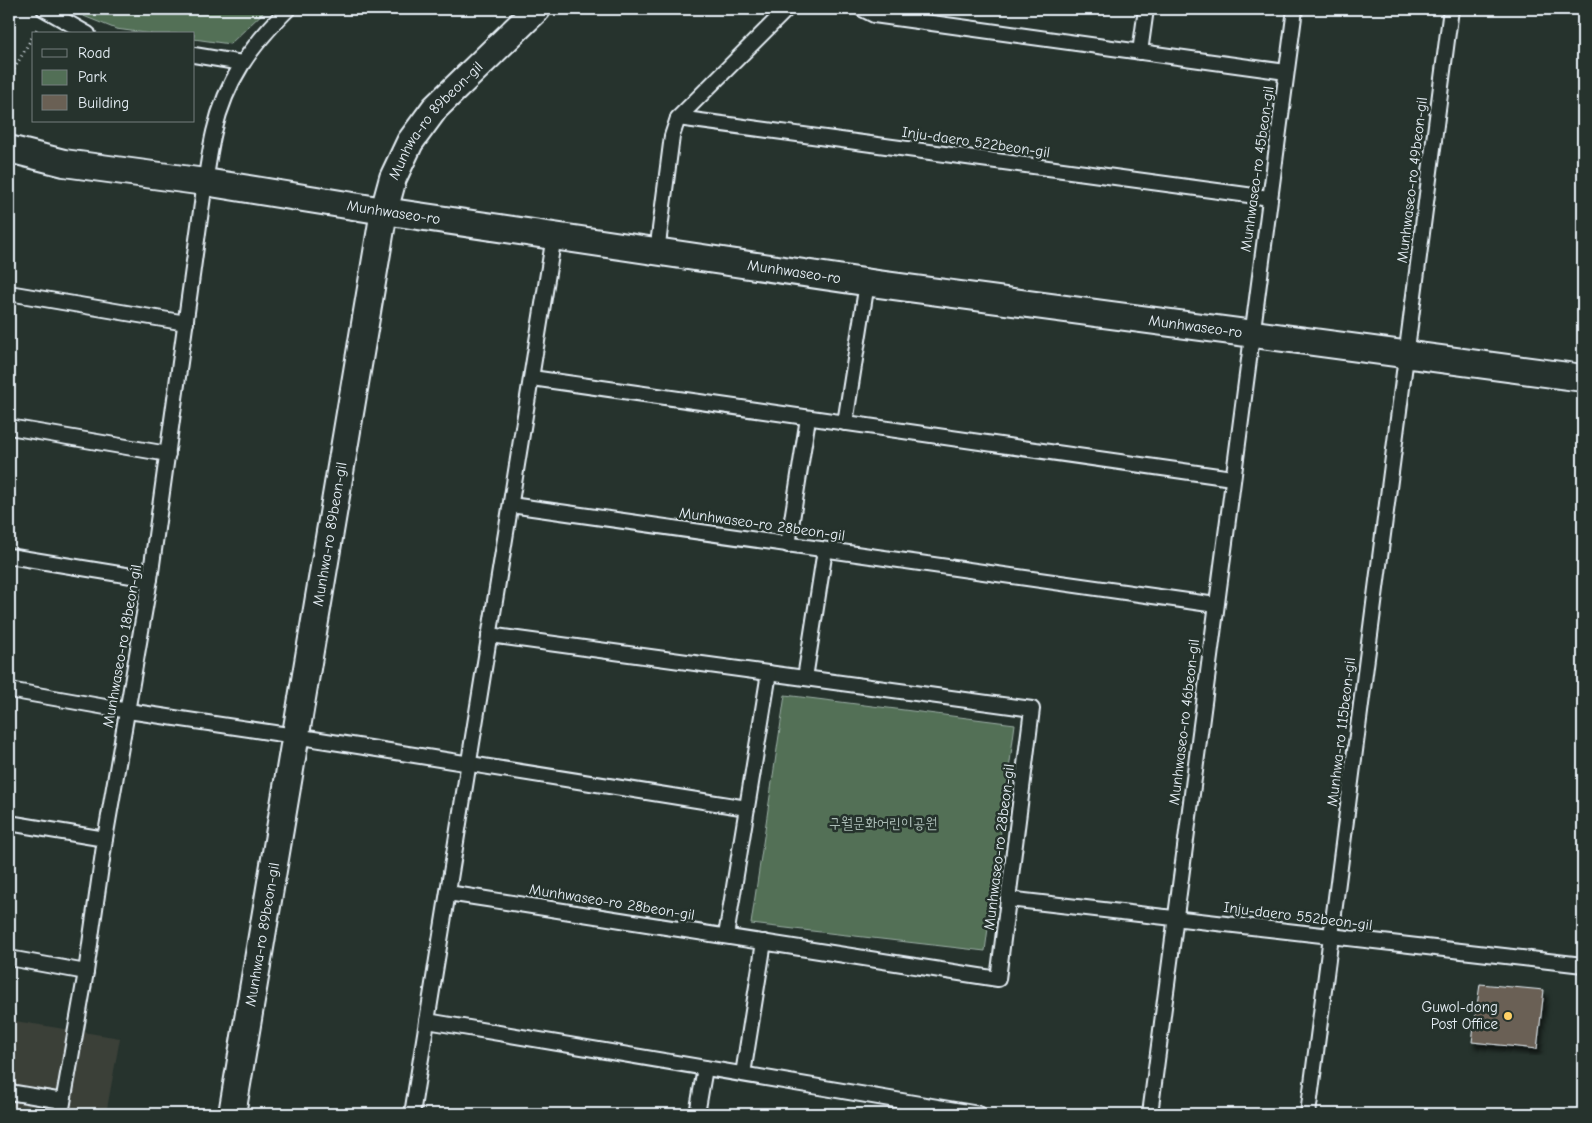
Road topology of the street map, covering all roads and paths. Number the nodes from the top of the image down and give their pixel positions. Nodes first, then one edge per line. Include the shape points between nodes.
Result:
1 (47, 9) edge
2 (288, 9) edge
3 (537, 9) edge
4 (787, 9) edge
5 (862, 9) edge
6 (1146, 9) edge
7 (1295, 9) edge
8 (1451, 9) edge
9 (34, 32) edge
10 (85, 32) edge
11 (32, 36) edge
12 (1140, 52) junction
13 (195, 55) edge
14 (242, 63) junction
15 (1286, 72) junction
16 (9, 78) edge
17 (678, 118) junction
18 (9, 149) edge
19 (205, 182) junction
20 (1270, 198) junction
21 (384, 211) junction
22 (554, 236) junction
23 (657, 252) junction
24 (867, 283) junction
25 (9, 293) edge
26 (186, 323) junction
27 (1251, 334) junction
28 (1406, 355) junction
29 (532, 378) junction
30 (1583, 378) edge
31 (808, 418) junction
32 (845, 423) junction
33 (9, 427) edge
34 (168, 454) junction
35 (1232, 478) junction
36 (511, 505) junction
37 (788, 545) junction
38 (825, 550) junction
39 (9, 556) edge
40 (150, 579) junction
41 (1216, 605) junction
42 (489, 635) junction
43 (769, 673) junction
44 (805, 678) junction
45 (9, 690) edge
46 (128, 711) junction
47 (295, 736) junction
48 (468, 764) junction
49 (747, 808) junction
50 (9, 823) edge
51 (105, 839) junction
52 (448, 893) junction
53 (1008, 899) junction
54 (1175, 918) junction
55 (726, 936) junction
56 (1331, 936) junction
57 (764, 942) junction
58 (9, 958) edge
59 (1583, 966) edge
60 (86, 972) junction
61 (427, 1021) junction
62 (705, 1068) junction
63 (743, 1074) junction
64 (9, 1092) edge
65 (62, 1108) edge
66 (232, 1114) edge
67 (412, 1114) edge
68 (697, 1114) edge
69 (980, 1114) edge
70 (1150, 1114) edge
71 (1308, 1114) edge

1 - 9 path
1 - 10 lane
2 - 14 lane, Munhwaseo-ro 18beon-gil via 265,32
3 - 21 street, Munhwa-ro 89beon-gil via 435,108 410,142 393,178
4 - 17 lane
5 - 12 lane via 874,15
6 - 12 lane
7 - 15 lane, Munhwaseo-ro 45beon-gil
8 - 28 lane, Munhwaseo-ro 49beon-gil
11 - 16 path
12 - 15 lane
13 - 14 lane
14 - 19 lane, Munhwaseo-ro 18beon-gil via 227,91 214,132
15 - 20 lane, Munhwaseo-ro 45beon-gil
17 - 20 lane, Inju-daero 522beon-gil
17 - 23 lane via 672,136
18 - 19 street, Munhwaseo-ro via 64,163
19 - 21 street, Munhwaseo-ro
19 - 26 lane, Munhwaseo-ro 18beon-gil
20 - 27 lane, Munhwaseo-ro 45beon-gil
21 - 22 street, Munhwaseo-ro
21 - 47 street, Munhwa-ro 89beon-gil
22 - 23 street, Munhwaseo-ro
22 - 29 lane
23 - 24 street, Munhwaseo-ro
24 - 27 street, Munhwaseo-ro
24 - 32 lane
25 - 26 lane
26 - 34 lane, Munhwaseo-ro 18beon-gil
27 - 28 street, Munhwaseo-ro
27 - 35 lane, Munhwaseo-ro 46beon-gil
28 - 30 street, Munhwaseo-ro
28 - 56 lane, Munhwa-ro 115beon-gil
29 - 31 lane
29 - 36 lane
31 - 32 lane
31 - 37 lane
32 - 35 lane
33 - 34 lane
34 - 40 lane, Munhwaseo-ro 18beon-gil
35 - 41 lane, Munhwaseo-ro 46beon-gil
36 - 37 lane, Munhwaseo-ro 28beon-gil
36 - 42 lane
37 - 38 lane, Munhwaseo-ro 28beon-gil
38 - 41 lane, Munhwaseo-ro 28beon-gil
38 - 44 lane
39 - 40 lane
40 - 46 lane, Munhwaseo-ro 18beon-gil
41 - 54 lane, Munhwaseo-ro 46beon-gil
42 - 43 lane, Munhwaseo-ro 28beon-gil
42 - 48 lane
43 - 44 lane, Munhwaseo-ro 28beon-gil
43 - 49 lane
44 - 53 lane, Munhwaseo-ro 28beon-gil via 1032,709
45 - 46 lane
46 - 47 lane
46 - 51 lane, Munhwaseo-ro 18beon-gil
47 - 48 lane
47 - 66 street, Munhwa-ro 89beon-gil
48 - 49 lane
48 - 52 lane
49 - 55 lane
50 - 51 lane
51 - 60 lane, Munhwaseo-ro 18beon-gil
52 - 55 lane, Munhwaseo-ro 28beon-gil
52 - 61 lane
53 - 54 lane, Inju-daero 552beon-gil
53 - 57 lane, Munhwaseo-ro 28beon-gil via 998,979
54 - 56 lane, Inju-daero 552beon-gil
54 - 70 lane, Munhwaseo-ro 46beon-gil
55 - 57 lane, Munhwaseo-ro 28beon-gil
56 - 59 lane, Inju-daero 552beon-gil
56 - 71 lane, Munhwa-ro 115beon-gil
57 - 63 lane
58 - 60 lane
60 - 65 lane, Munhwaseo-ro 18beon-gil
61 - 62 lane
61 - 67 lane
62 - 63 lane
62 - 68 lane
63 - 69 lane
64 - 65 lane

